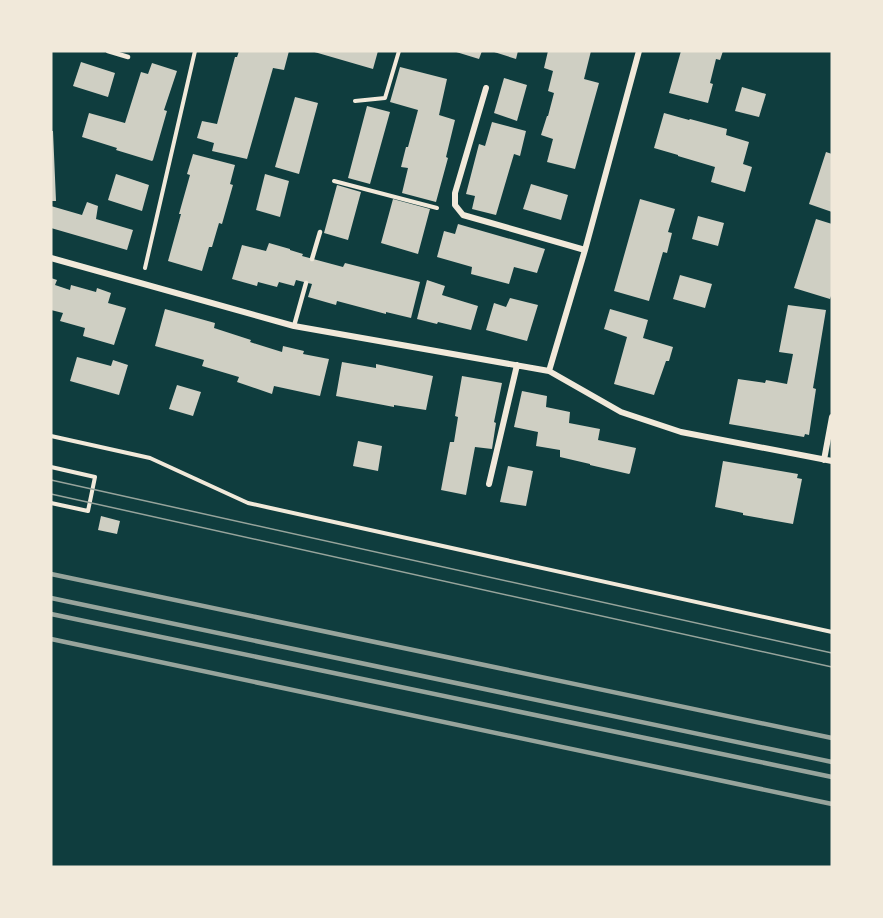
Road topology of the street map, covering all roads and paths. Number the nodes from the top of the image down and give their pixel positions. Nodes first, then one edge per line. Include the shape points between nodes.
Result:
1 (108, 51) edge
2 (195, 51) edge
3 (399, 51) edge
4 (639, 51) edge
5 (128, 57) dead end
6 (486, 88) dead end
7 (356, 101) dead end
8 (334, 181) dead end
9 (458, 210) junction
10 (320, 232) dead end
11 (585, 250) junction
12 (51, 258) edge
13 (312, 259) dead end
14 (141, 283) junction
15 (306, 283) dead end
16 (294, 326) junction
17 (517, 365) junction
18 (549, 371) junction
19 (832, 417) edge
20 (51, 436) edge
21 (824, 460) junction
22 (832, 461) edge
23 (51, 467) edge
24 (489, 484) dead end
25 (51, 502) edge
26 (832, 632) edge

1 - 5 lane
2 - 14 path
3 - 7 path via 385,98
4 - 11 street
6 - 9 street via 455,193
8 - 9 path
9 - 11 street via 463,215
10 - 13 lane
11 - 18 street
12 - 14 street
14 - 16 street
15 - 16 lane
16 - 17 street
17 - 18 street
17 - 24 street
18 - 21 street via 621,412 681,432
19 - 21 street
20 - 26 path via 150,458 248,503
21 - 22 street
23 - 25 path via 95,477 88,511

